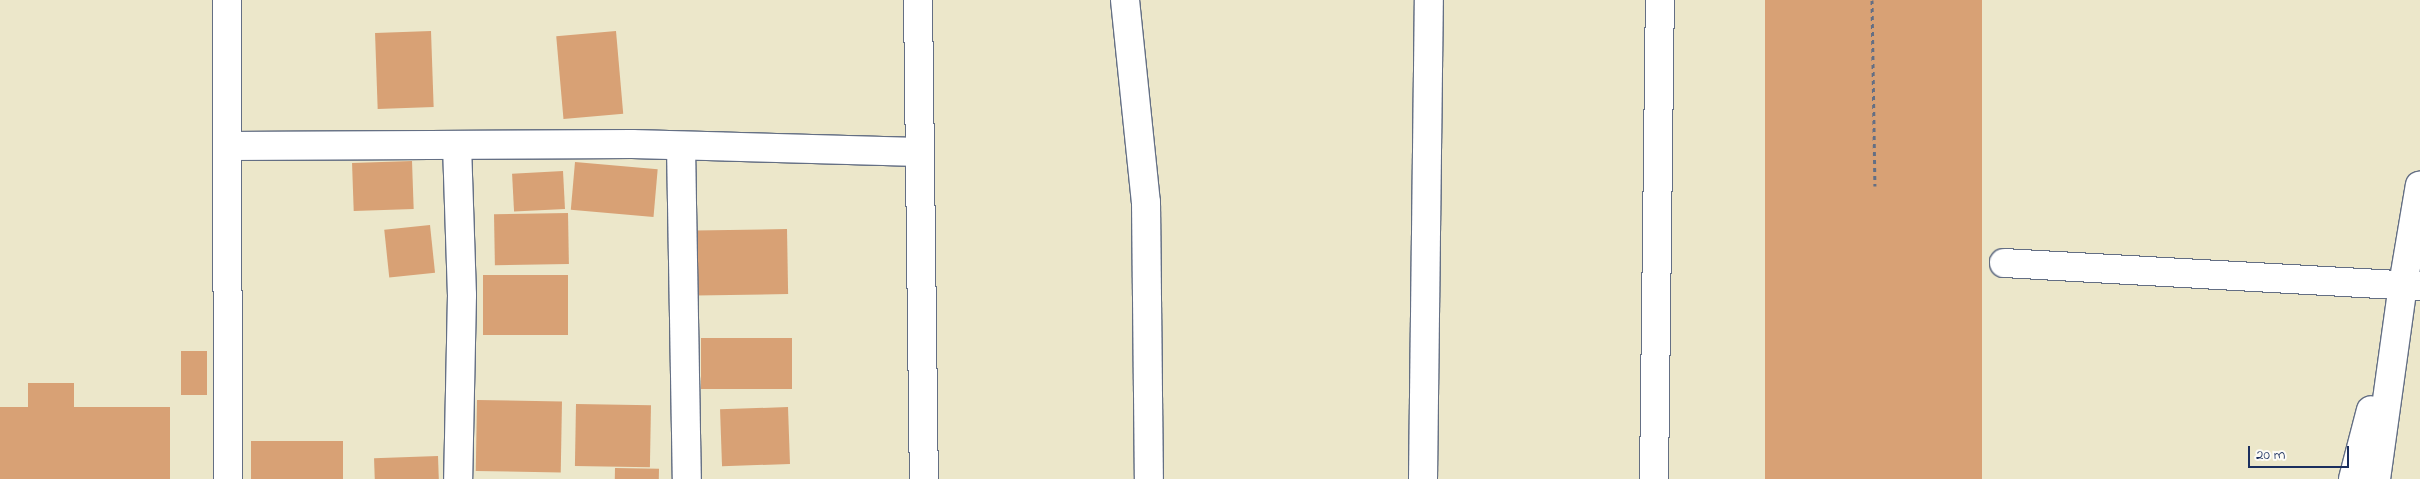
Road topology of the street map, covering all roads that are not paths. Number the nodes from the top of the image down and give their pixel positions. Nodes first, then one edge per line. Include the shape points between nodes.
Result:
1 (227, 0) edge
2 (918, 0) edge
3 (1125, 0) edge
4 (1429, 0) edge
5 (1660, 0) edge
6 (457, 145) junction
7 (228, 146) junction
8 (681, 146) junction
9 (919, 152) junction
10 (2420, 185) edge
11 (2004, 263) dead end
12 (2411, 285) edge
13 (228, 479) edge
14 (458, 479) edge
15 (687, 479) edge
16 (924, 479) edge
17 (1149, 479) edge
18 (1423, 479) edge
19 (1654, 479) edge
20 (2353, 479) edge
21 (2376, 479) edge

1 - 7 main road
2 - 9 main road
3 - 17 main road via 1146,202
4 - 18 main road
5 - 19 main road
6 - 7 main road
6 - 8 main road
6 - 14 main road via 462,296
7 - 13 main road
8 - 9 main road
8 - 15 main road
9 - 16 main road
10 - 12 main road
11 - 12 main road
12 - 20 main road
12 - 21 main road

